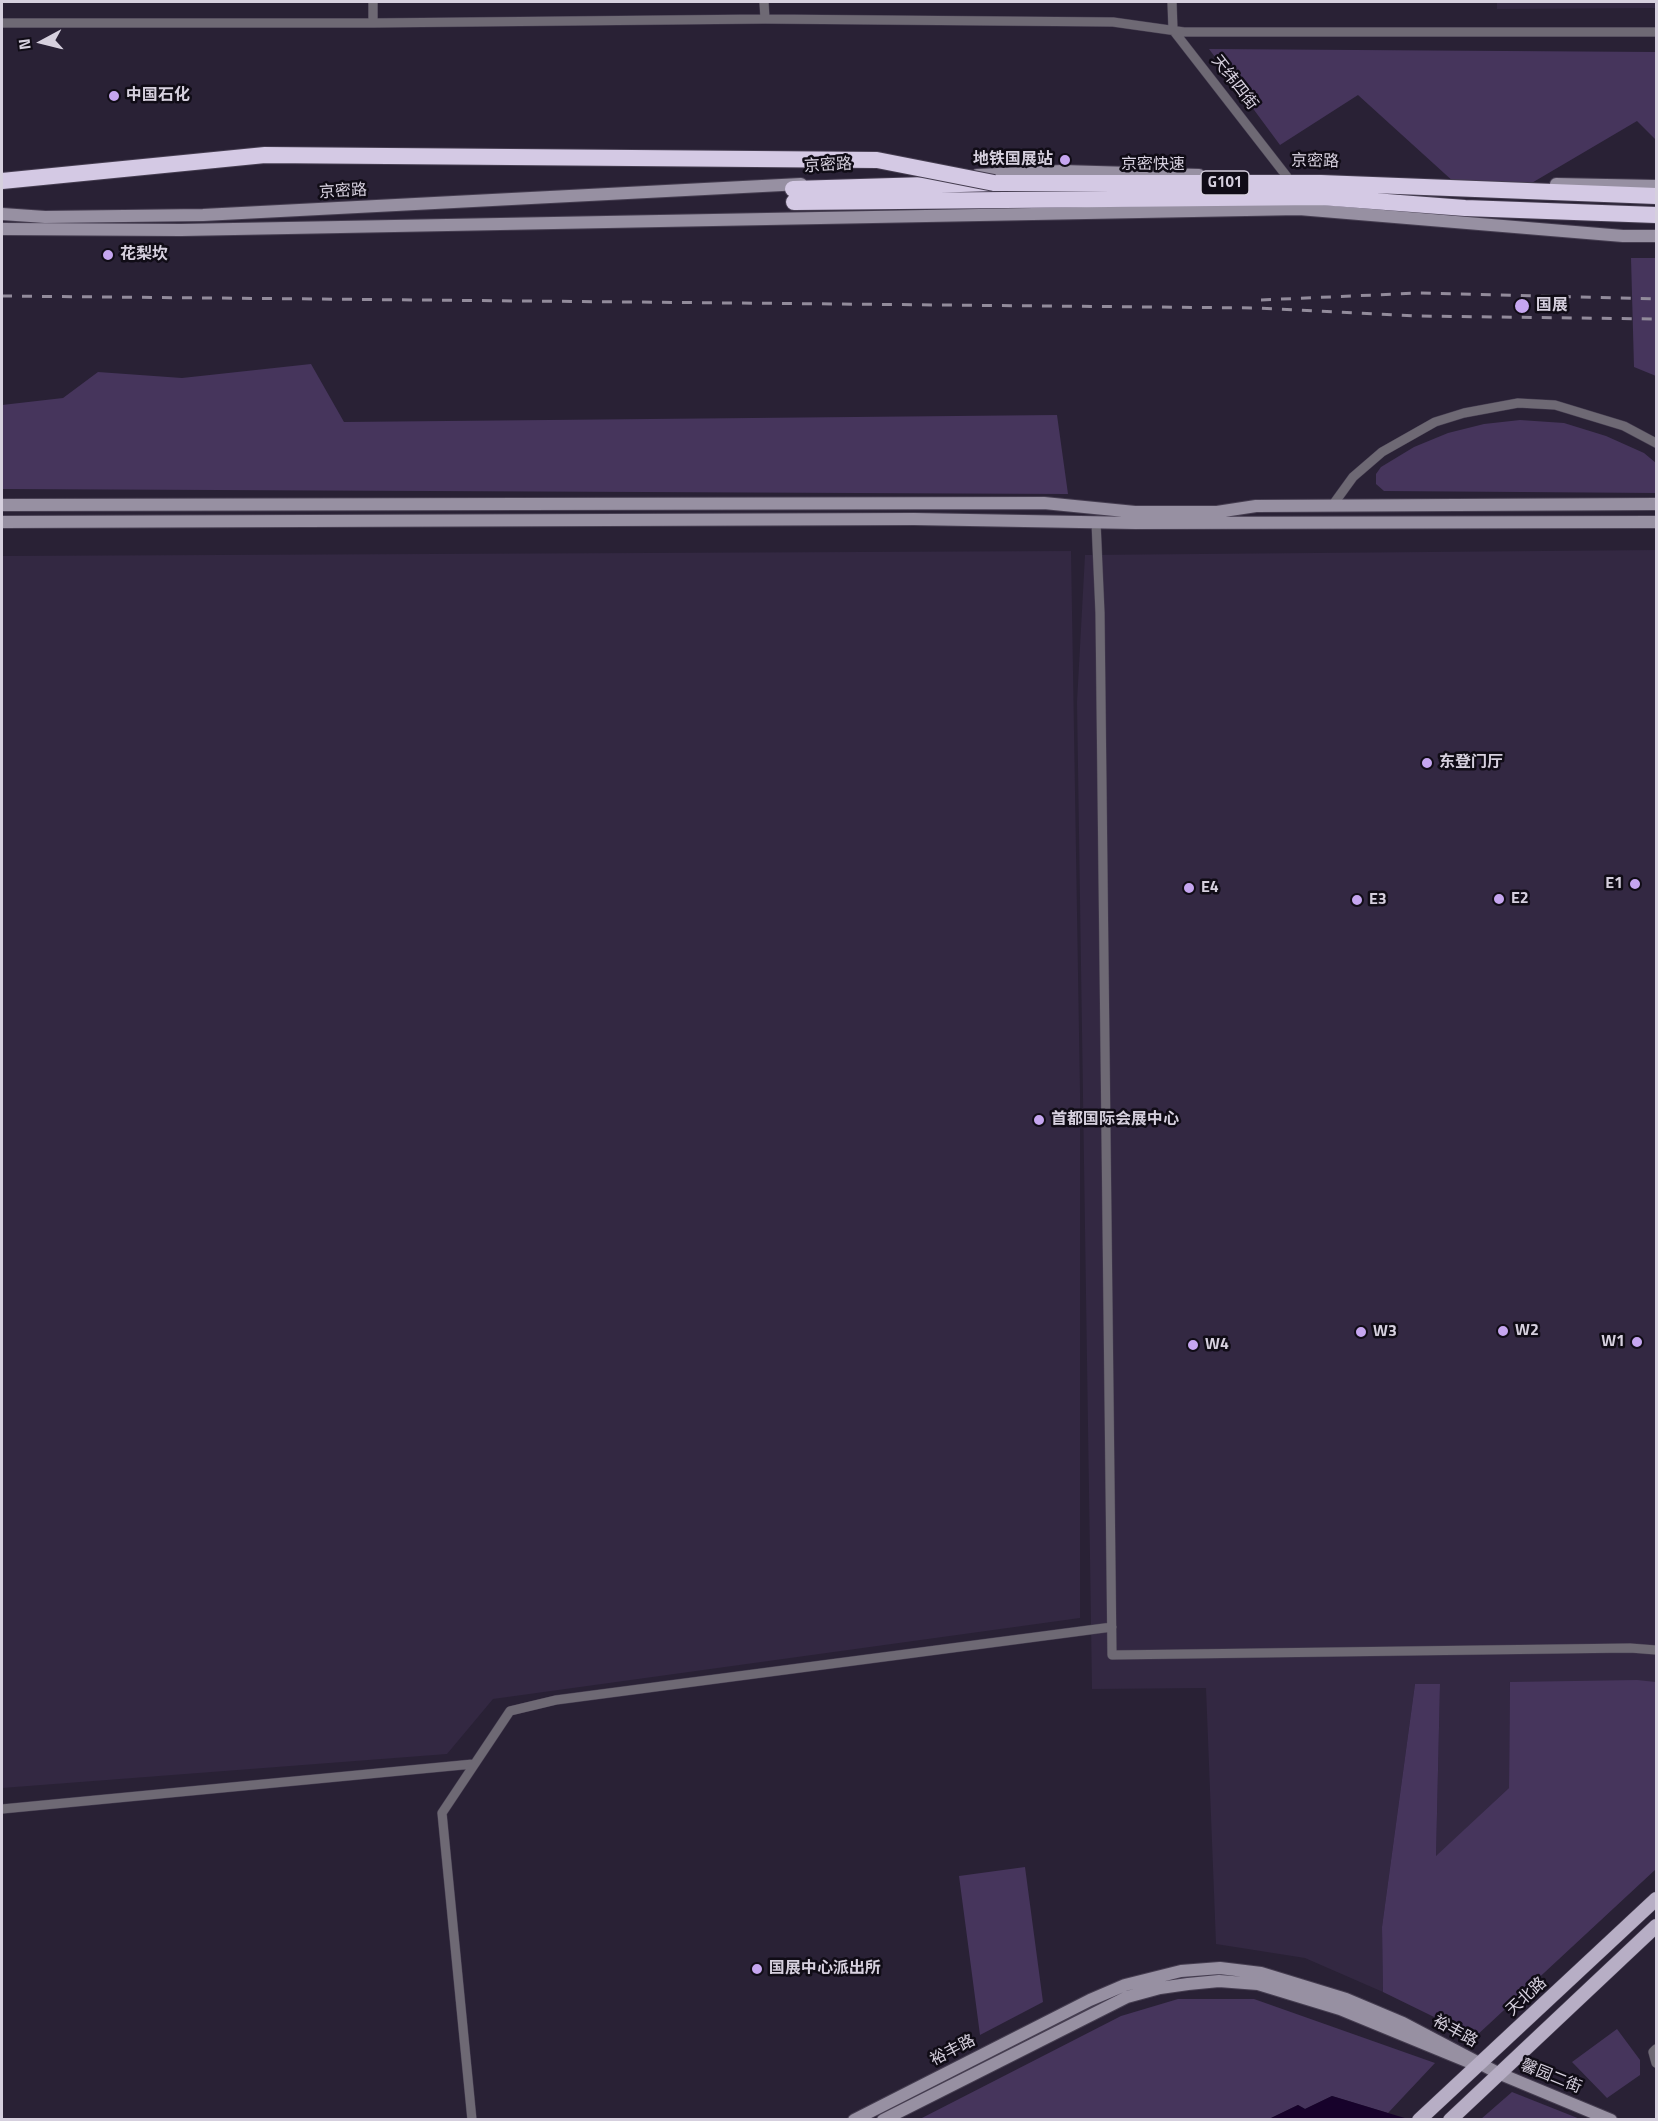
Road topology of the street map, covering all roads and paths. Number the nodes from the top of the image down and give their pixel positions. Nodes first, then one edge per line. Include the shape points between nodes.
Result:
1 (373, 2) edge
2 (764, 2) edge
3 (1172, 2) edge
4 (765, 19) junction
5 (2, 23) edge
6 (373, 23) junction
7 (1173, 30) junction
8 (1656, 32) edge
9 (1288, 178) junction
10 (2, 181) edge
11 (994, 183) junction
12 (1656, 186) edge
13 (1656, 196) edge
14 (2, 214) edge
15 (1656, 215) edge
16 (2, 229) edge
17 (1656, 236) edge
18 (1656, 443) edge
19 (1656, 504) edge
20 (2, 505) edge
21 (1332, 506) junction
22 (2, 522) edge
23 (1096, 522) junction
24 (1656, 522) edge
25 (1112, 1627) junction
26 (1656, 1650) edge
27 (473, 1764) junction
28 (2, 1809) edge
29 (1656, 1899) edge
30 (1656, 1926) edge
31 (1656, 2049) edge
32 (1656, 2063) edge
33 (1479, 2064) junction
34 (1498, 2073) junction
35 (472, 2120) edge
36 (854, 2120) edge
37 (883, 2120) edge
38 (1419, 2120) edge
39 (1450, 2120) edge
40 (1611, 2120) edge

1 - 6 street
2 - 4 street
3 - 7 street
4 - 6 street
4 - 7 street via 1113,22
5 - 6 street
7 - 8 street
7 - 9 street, 天纬四街
9 - 12 street, 京密路 / G101
9 - 14 street, 京密路 / G101 via 1062,171 203,215
10 - 11 highway, bridge via 265,155 877,160
11 - 13 highway, 京密快速 / G101 via 1321,183
11 - 15 highway, 京密快速 / G101, bridge via 793,195 1321,197 1465,208
16 - 17 street, 京密路 / G101 via 1299,210
18 - 21 street via 1624,426 1555,405 1518,403 1464,413 1435,422 1382,452 1353,477
19 - 21 street
20 - 21 street via 1044,503 1135,512
22 - 23 street
23 - 24 street
23 - 25 street
25 - 26 street via 1113,1655
25 - 27 street via 556,1700 510,1711
27 - 28 street
27 - 35 street via 442,1813
29 - 33 main road, 天北路
30 - 34 main road
31 - 32 street
33 - 34 street, 馨园二街
33 - 36 street, 裕丰路 via 1402,2023 1346,1999 1261,1973 1204,1968 1158,1975 1090,2000
33 - 37 street, 裕丰路 via 1458,2060 1340,2009 1258,1984 1219,1981 1160,1988 1126,1997
33 - 38 main road, 天北路
34 - 39 main road
34 - 40 street, 馨园二街

